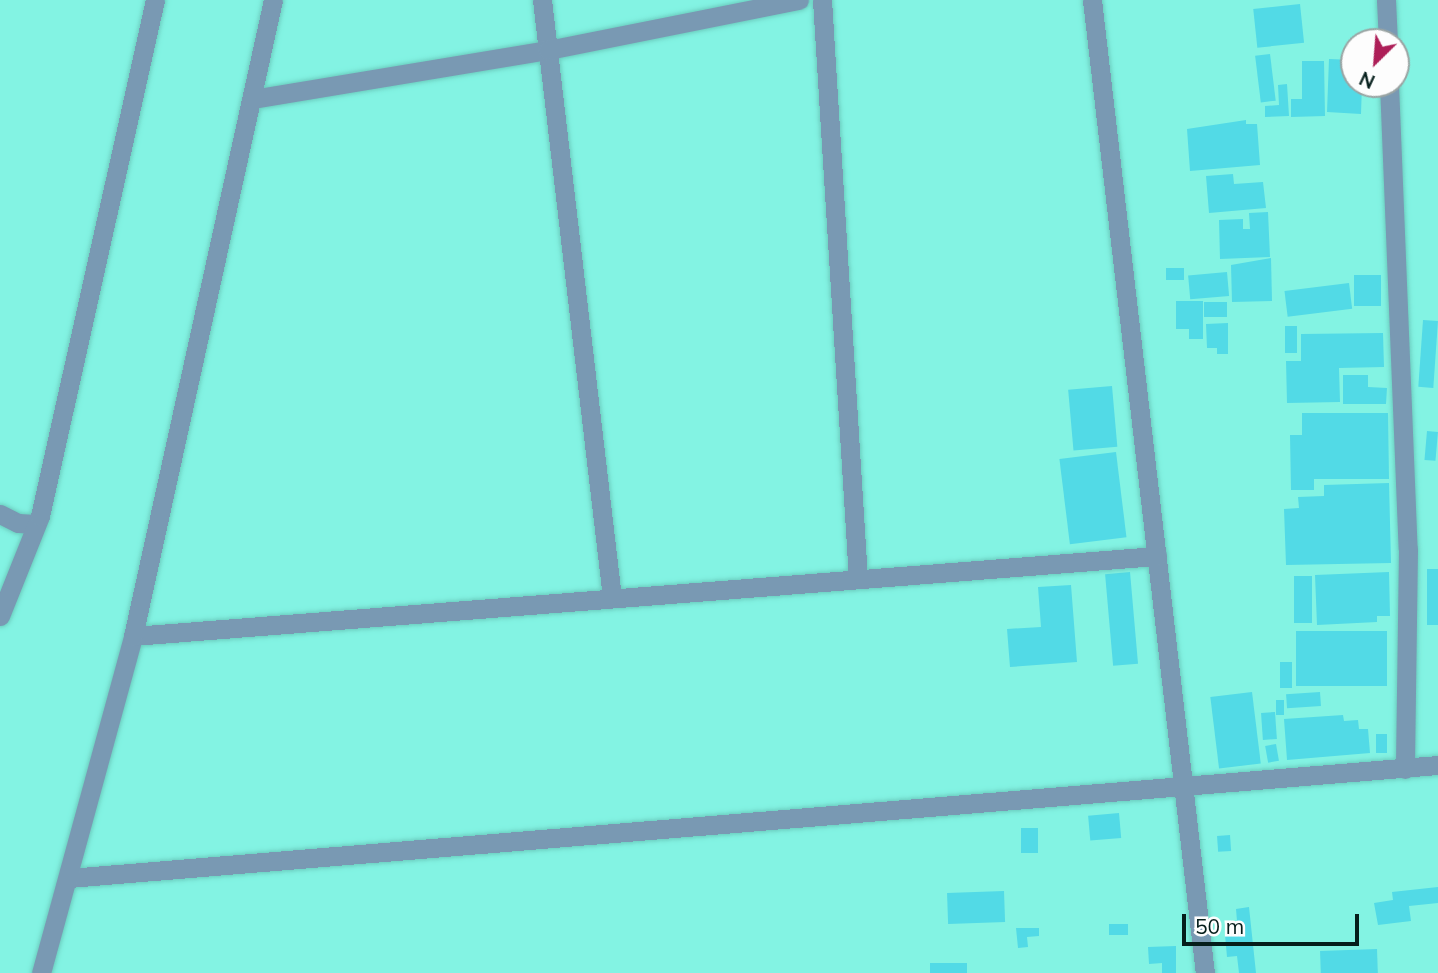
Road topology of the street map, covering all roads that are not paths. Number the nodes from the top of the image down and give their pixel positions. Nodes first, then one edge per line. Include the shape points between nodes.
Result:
1 (155, 0) edge
2 (274, 0) edge
3 (542, 0) edge
4 (799, 0) edge
5 (821, 0) edge
6 (1092, 0) edge
7 (1386, 0) edge
8 (1387, 28) edge
9 (548, 50) junction
10 (1390, 98) edge
11 (252, 99) junction
12 (0, 514) edge
13 (36, 524) junction
14 (1157, 556) junction
15 (859, 579) junction
16 (612, 598) junction
17 (0, 616) edge
18 (133, 636) junction
19 (1438, 765) edge
20 (1405, 769) junction
21 (1185, 789) junction
22 (69, 878) junction
23 (41, 973) edge
24 (1205, 973) edge

1 - 13 street
2 - 11 street
3 - 9 street
4 - 9 street
5 - 15 street
6 - 14 street
7 - 8 street
9 - 11 street
9 - 16 street
10 - 20 street via 1408,549
11 - 18 street
12 - 13 street via 19,523
13 - 17 street
14 - 15 street
14 - 21 street
15 - 16 street
16 - 18 street
18 - 22 street
19 - 20 street
20 - 21 street
21 - 22 street
21 - 24 street
22 - 23 street

